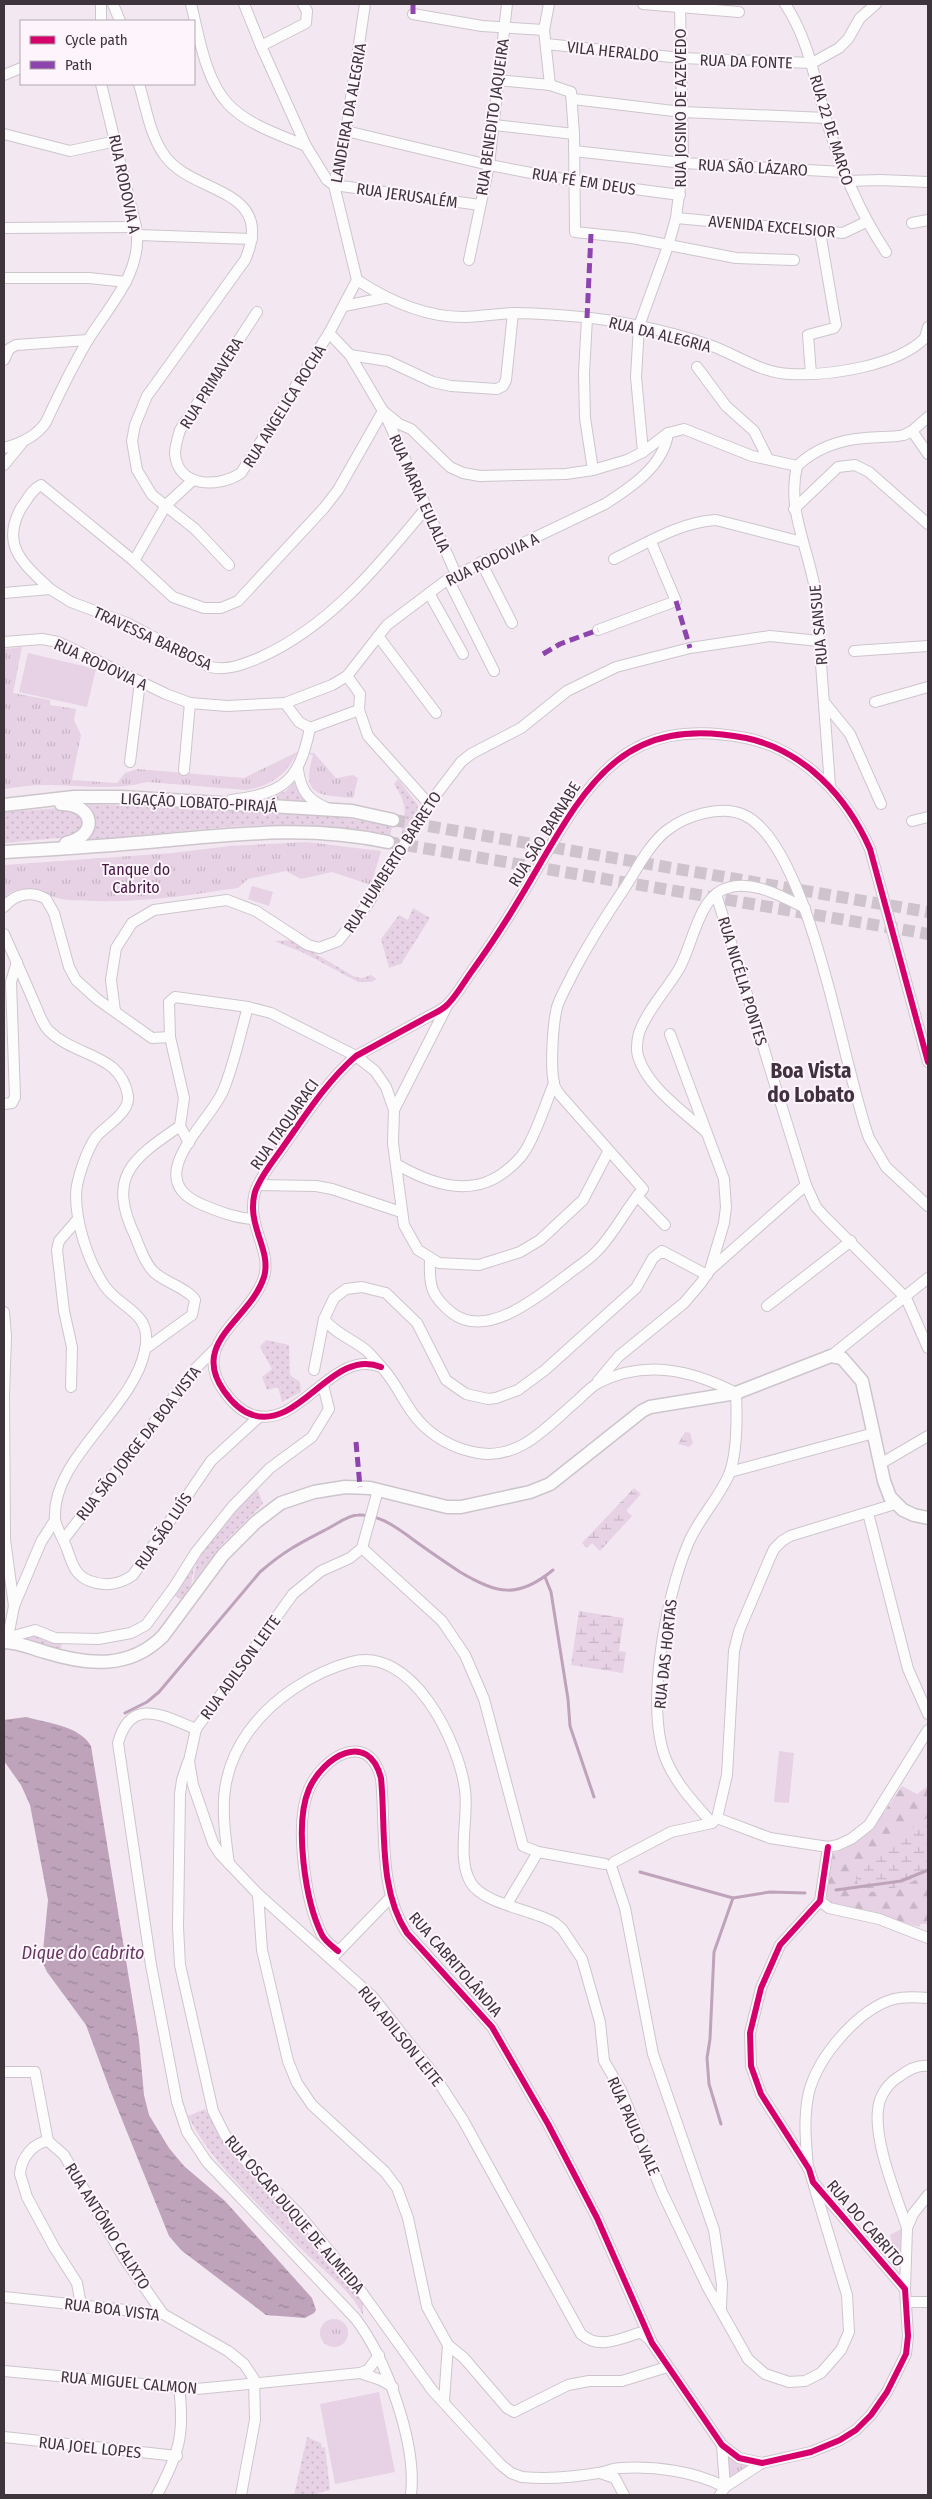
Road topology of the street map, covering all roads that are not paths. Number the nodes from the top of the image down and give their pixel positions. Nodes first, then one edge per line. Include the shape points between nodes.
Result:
1 (101, 4) edge
2 (113, 4) edge
3 (191, 4) edge
4 (244, 4) edge
5 (302, 4) edge
6 (365, 4) edge
7 (507, 4) edge
8 (549, 4) edge
9 (643, 4) edge
10 (785, 4) edge
11 (876, 4) edge
12 (680, 6) edge
13 (740, 12) dead end
14 (413, 14) dead end
15 (100, 20) edge
16 (120, 20) edge
17 (504, 28) junction
18 (544, 30) junction
19 (546, 44) junction
20 (261, 46) junction
21 (681, 58) junction
22 (812, 63) junction
23 (20, 68) edge
24 (4, 75) edge
25 (497, 80) junction
26 (101, 85) edge
27 (139, 85) edge
28 (550, 85) junction
29 (572, 96) junction
30 (682, 112) junction
31 (826, 118) junction
32 (494, 125) junction
33 (346, 131) junction
34 (4, 134) edge
35 (574, 134) junction
36 (116, 141) junction
37 (306, 146) junction
38 (574, 151) junction
39 (683, 163) junction
40 (489, 165) junction
41 (844, 177) junction
42 (574, 181) junction
43 (928, 182) edge
44 (334, 185) junction
45 (680, 195) junction
46 (480, 204) junction
47 (676, 218) junction
48 (928, 220) edge
49 (866, 222) junction
50 (912, 223) dead end
51 (4, 228) edge
52 (137, 231) junction
53 (820, 232) junction
54 (252, 242) junction
55 (668, 246) junction
56 (886, 252) dead end
57 (469, 260) dead end
58 (794, 260) dead end
59 (4, 278) edge
60 (357, 280) junction
61 (126, 282) junction
62 (384, 298) junction
63 (344, 306) junction
64 (257, 312) dead end
65 (513, 313) junction
66 (587, 318) junction
67 (639, 326) junction
68 (928, 327) edge
69 (329, 333) junction
70 (927, 339) edge
71 (88, 340) junction
72 (350, 355) junction
73 (4, 360) edge
74 (697, 367) dead end
75 (811, 374) junction
76 (383, 411) junction
77 (928, 417) edge
78 (912, 431) junction
79 (668, 433) junction
80 (22, 442) junction
81 (4, 448) edge
82 (643, 452) junction
83 (928, 454) edge
84 (768, 459) junction
85 (4, 465) edge
86 (796, 466) junction
87 (593, 470) junction
88 (194, 480) junction
89 (166, 505) junction
90 (426, 508) junction
91 (794, 509) junction
92 (928, 524) edge
93 (651, 542) junction
94 (802, 542) junction
95 (614, 559) dead end
96 (134, 561) junction
97 (481, 562) junction
98 (229, 565) dead end
99 (452, 576) junction
100 (50, 589) junction
101 (4, 593) edge
102 (429, 593) junction
103 (512, 623) dead end
104 (598, 630) dead end
105 (378, 636) junction
106 (818, 641) junction
107 (4, 642) edge
108 (928, 646) edge
109 (854, 651) dead end
110 (463, 654) dead end
111 (494, 671) dead end
112 (347, 676) junction
113 (140, 682) junction
114 (928, 687) edge
115 (824, 702) junction
116 (875, 702) dead end
117 (190, 703) junction
118 (285, 703) junction
119 (359, 710) junction
120 (436, 713) dead end
121 (310, 728) junction
122 (130, 762) dead end
123 (184, 770) dead end
124 (298, 770) junction
125 (830, 786) junction
126 (215, 802) junction
127 (429, 804) junction
128 (881, 804) dead end
129 (4, 805) edge
130 (330, 809) junction
131 (928, 817) edge
132 (393, 820) tunnel mouth
133 (912, 821) dead end
134 (388, 842) tunnel mouth
135 (36, 850) junction
136 (4, 852) edge
137 (716, 894) junction
138 (4, 907) edge
139 (805, 908) junction
140 (4, 934) edge
141 (17, 962) junction
142 (248, 1006) junction
143 (447, 1006) junction
144 (115, 1011) junction
145 (670, 1034) dead end
146 (170, 1037) junction
147 (356, 1056) junction
148 (928, 1062) edge
149 (554, 1083) junction
150 (4, 1104) edge
151 (394, 1110) junction
152 (180, 1126) junction
153 (708, 1133) junction
154 (188, 1143) junction
155 (608, 1152) junction
156 (396, 1164) junction
157 (258, 1185) junction
158 (806, 1185) junction
159 (640, 1193) junction
160 (928, 1206) edge
161 (401, 1212) junction
162 (78, 1219) junction
163 (254, 1219) junction
164 (665, 1225) dead end
165 (851, 1241) junction
166 (430, 1260) junction
167 (708, 1272) junction
168 (928, 1278) edge
169 (906, 1298) junction
170 (767, 1306) dead end
171 (4, 1312) edge
172 (324, 1319) junction
173 (928, 1348) edge
174 (145, 1349) junction
175 (214, 1350) junction
176 (831, 1356) junction
177 (381, 1367) junction
178 (314, 1370) dead end
179 (596, 1384) junction
180 (323, 1385) junction
181 (71, 1387) dead end
182 (736, 1393) junction
183 (259, 1417) junction
184 (874, 1432) junction
185 (928, 1436) edge
186 (880, 1464) junction
187 (730, 1472) junction
188 (378, 1490) junction
189 (895, 1504) junction
190 (868, 1513) junction
191 (928, 1518) edge
192 (55, 1520) junction
193 (64, 1539) junction
194 (362, 1548) junction
195 (14, 1606) junction
196 (6, 1640) edge
197 (928, 1714) edge
198 (196, 1729) junction
199 (928, 1730) edge
200 (189, 1761) junction
201 (714, 1820) junction
202 (828, 1847) junction
203 (538, 1852) junction
204 (229, 1864) junction
205 (610, 1865) junction
206 (258, 1894) junction
207 (391, 1898) junction
208 (820, 1901) junction
209 (507, 1904) junction
210 (928, 1938) edge
211 (335, 1955) junction
212 (928, 1998) edge
213 (928, 2066) edge
214 (4, 2072) edge
215 (48, 2141) junction
216 (809, 2169) junction
217 (813, 2182) junction
218 (928, 2195) edge
219 (907, 2228) junction
220 (905, 2289) junction
221 (4, 2297) edge
222 (906, 2302) junction
223 (928, 2302) edge
224 (81, 2305) junction
225 (721, 2308) junction
226 (163, 2314) junction
227 (652, 2343) junction
228 (448, 2345) junction
229 (378, 2355) junction
230 (667, 2367) junction
231 (4, 2370) edge
232 (360, 2373) junction
233 (254, 2384) junction
234 (179, 2387) junction
235 (393, 2388) junction
236 (444, 2400) junction
237 (4, 2437) edge
238 (722, 2445) junction
239 (177, 2456) junction
240 (762, 2463) junction
241 (599, 2473) junction
242 (722, 2491) edge
243 (157, 2495) edge
244 (241, 2495) edge
245 (411, 2495) edge
246 (624, 2495) edge

1 - 15 street
2 - 16 street
3 - 37 street via 220,94 229,105 274,133
4 - 20 street
5 - 20 street via 307,11 306,23
6 - 33 street, LANDEIRA DA ALEGRIA
7 - 17 street, RUA BENEDITO JAQUEIRA
8 - 18 street
9 - 12 street
10 - 22 street, RUA 22 DE MARCO via 794,17
11 - 22 street via 860,18 839,48
12 - 13 street
12 - 21 street, RUA JOSINO DE AZEVEDO
14 - 17 street
17 - 18 street
17 - 25 street, RUA BENEDITO JAQUEIRA
18 - 19 street
19 - 21 street, VILA HERALDO
19 - 28 street
20 - 37 street
21 - 22 street, RUA DA FONTE
21 - 30 street, RUA JOSINO DE AZEVEDO
22 - 31 street, RUA 22 DE MARCO
23 - 24 street
25 - 28 street
25 - 32 street, RUA BENEDITO JAQUEIRA
26 - 36 street, RUA RODOVIA A
27 - 54 street via 165,156 190,177 234,198 245,211
28 - 29 street
29 - 30 street
29 - 35 street
30 - 31 street
30 - 39 street, RUA JOSINO DE AZEVEDO
31 - 41 street, RUA 22 DE MARCO
32 - 35 street
32 - 40 street, RUA BENEDITO JAQUEIRA
33 - 40 street, RUA FÉ EM DEUS
33 - 44 street, LANDEIRA DA ALEGRIA
34 - 36 street via 70,151
35 - 38 street
36 - 52 street, RUA RODOVIA A
37 - 44 street via 327,180
38 - 39 street, RUA SÃO LÁZARO
38 - 42 street
39 - 41 street, RUA SÃO LÁZARO
39 - 45 street, RUA JOSINO DE AZEVEDO
40 - 42 street, RUA FÉ EM DEUS
40 - 46 street, RUA BENEDITO JAQUEIRA
41 - 43 street, RUA SÃO LÁZARO
41 - 49 street, RUA 22 DE MARCO
42 - 45 street, RUA FÉ EM DEUS
42 - 55 street via 575,232 632,238
44 - 46 street, RUA JERUSALÉM
44 - 60 street, LANDEIRA DA ALEGRIA
45 - 47 street, RUA JOSINO DE AZEVEDO
46 - 57 street, RUA BENEDITO JAQUEIRA
47 - 53 street, AVENIDA EXCELSIOR
47 - 55 street, RUA JOSINO DE AZEVEDO
48 - 50 street
49 - 53 street, AVENIDA EXCELSIOR via 843,233
49 - 56 street, RUA 22 DE MARCO
51 - 52 street
52 - 54 street
52 - 61 street, RUA RODOVIA A via 137,244
53 - 75 street via 836,325 808,335
54 - 89 street via 245,260 151,389 135,425 132,441 137,470 152,495
55 - 58 street via 736,258
55 - 67 street, RUA JOSINO DE AZEVEDO
59 - 61 street via 88,278
60 - 62 street, RUA DA ALEGRIA
60 - 63 street, RUA ANGELICA ROCHA
61 - 71 street, RUA RODOVIA A
62 - 63 street, RUA DA ALEGRIA
62 - 65 street, RUA DA ALEGRIA via 442,316
63 - 69 street, RUA ANGELICA ROCHA
64 - 88 street, RUA PRIMAVERA via 180,430 175,453 178,464 183,474
65 - 66 street, RUA DA ALEGRIA
65 - 72 street via 506,380 497,389 433,382 388,361
66 - 67 street, RUA DA ALEGRIA
66 - 87 street via 585,418
67 - 75 street, RUA DA ALEGRIA via 713,347 771,372
67 - 82 street, RUA JOSINO DE AZEVEDO via 636,377
68 - 70 street
69 - 72 street, RUA MARIA EULALIA
69 - 88 street, RUA ANGELICA ROCHA via 241,473 226,482
70 - 75 street, RUA DA ALEGRIA via 900,356
71 - 73 street via 16,345 9,349
71 - 80 street, RUA RODOVIA A via 43,428
72 - 76 street, RUA MARIA EULALIA
74 - 84 street via 726,406 754,431
76 - 87 street via 398,424 411,429 450,467 463,473 480,476 566,474
76 - 90 street, RUA MARIA EULALIA
76 - 96 street via 328,502 238,601 221,608 191,605 173,597
77 - 78 street
78 - 83 street
78 - 86 street via 896,437 866,437 827,446 811,453
79 - 82 street
79 - 84 street via 691,430 719,444
79 - 97 street, RUA RODOVIA A via 657,460 645,475 615,498
80 - 81 street, RUA RODOVIA A
80 - 85 street
82 - 87 street
84 - 86 street
86 - 91 street, RUA SANSUE
88 - 89 street
89 - 96 street
89 - 98 street via 195,528
90 - 99 street, RUA MARIA EULALIA
90 - 100 street, TRAVESSA BARBOSA via 378,565 319,622 283,647 232,668 210,667 127,623 71,602
91 - 92 street via 832,471 855,465 868,472
91 - 94 street, RUA SANSUE
93 - 94 street via 677,528 701,520 716,520
93 - 95 street
93 - 104 street via 676,601
94 - 106 street, RUA SANSUE via 813,572
96 - 100 street, TRAVESSA BARBOSA via 41,485 14,518 9,530 10,545 16,557
97 - 99 street, RUA RODOVIA A
97 - 103 street
99 - 102 street, RUA RODOVIA A
99 - 111 street, RUA MARIA EULALIA
100 - 101 street
102 - 105 street, RUA RODOVIA A via 393,619
102 - 110 street
105 - 112 street, RUA RODOVIA A
105 - 120 street
106 - 115 street, RUA SANSUE
106 - 127 street, RUA HUMBERTO BARRETO via 770,636 736,640 616,667 567,691 521,728 466,757
107 - 113 street, RUA RODOVIA A via 42,639 58,642
108 - 109 street
112 - 118 street, RUA RODOVIA A
112 - 119 street via 360,694
113 - 117 street, RUA RODOVIA A
113 - 122 street
114 - 116 street
115 - 125 street, RUA SANSUE
115 - 128 street via 850,734
117 - 118 street, RUA RODOVIA A via 208,706
117 - 123 street
118 - 121 street via 299,722
119 - 121 street
119 - 127 street via 371,742
121 - 124 street
124 - 126 street via 266,794
124 - 130 street via 300,783 309,798
125 - 143 street, RUA SÃO BARNABE via 785,752 751,739 687,733 639,747 614,763 584,792 491,944
125 - 148 street, RUA SÃO BARNABE via 856,822 870,849
126 - 129 main road, LIGAÇÃO LOBATO-PIRAJÁ via 74,797
126 - 130 main road, LIGAÇÃO LOBATO-PIRAJÁ
127 - 144 street, RUA HUMBERTO BARRETO via 367,905 344,936 328,947 308,946 256,911 227,900 162,908 138,918 126,929 114,956 111,980
129 - 135 main road via 69,804 78,806 87,814 89,826 82,838
130 - 132 main road, LIGAÇÃO LOBATO-PIRAJÁ
131 - 133 street
134 - 135 main road, LIGAÇÃO LOBATO-PIRAJÁ via 341,833 278,831
135 - 136 main road, LIGAÇÃO LOBATO-PIRAJÁ
137 - 139 street via 738,886 766,890
137 - 153 street via 707,903 680,967 648,1016 637,1040 638,1054 649,1076
137 - 158 street, RUA NICÉLIA PONTES
138 - 144 street via 12,899 28,894 46,899 54,913 69,967 76,980
139 - 149 street via 774,845 763,830 744,815 719,811 687,819 666,831 651,847 591,939 560,998 554,1033
139 - 160 street via 869,1138 886,1167
140 - 141 street
141 - 150 street via 10,982 15,1097 12,1102
141 - 162 street via 47,1028 74,1049 115,1068 122,1075 128,1096 124,1110 94,1142 77,1182
142 - 146 street via 172,997 169,1002
142 - 147 street via 271,1013
142 - 154 street via 223,1091
143 - 147 street, RUA SÃO BARNABE
143 - 151 street
144 - 146 street via 152,1038
145 - 153 street
146 - 152 street via 184,1098
147 - 151 street via 381,1078
147 - 157 street, RUA ITAQUARACI via 328,1085
149 - 155 street
149 - 156 street via 530,1144 518,1161 496,1178 476,1186 456,1187 412,1173
151 - 156 street via 392,1134
152 - 154 street
152 - 174 street via 138,1157 124,1186 127,1217 148,1264 155,1273 189,1292 195,1300 192,1315
153 - 167 street via 724,1179 726,1200 724,1224
154 - 163 street via 176,1168 176,1177 189,1199 224,1214
155 - 159 street
155 - 166 street via 583,1200 530,1246 479,1265 444,1264
156 - 161 street
157 - 161 street via 332,1189
157 - 163 street, RUA ITAQUARACI via 253,1200
158 - 165 street, RUA NICÉLIA PONTES via 816,1206
158 - 167 street
159 - 164 street
159 - 166 street via 597,1251 521,1308 504,1316 475,1322 460,1319 432,1292
161 - 166 street via 406,1232 418,1250
162 - 174 street via 101,1280 110,1293 134,1311 144,1324
162 - 181 street via 59,1241 57,1250 72,1347
163 - 175 street, RUA ITAQUARACI via 266,1262 264,1278
165 - 169 street, RUA NICÉLIA PONTES
165 - 170 street
167 - 172 street via 662,1251 653,1258 636,1288 545,1370 518,1390 488,1400 472,1396 446,1380 417,1323 386,1293 362,1286 346,1289 334,1298
167 - 179 street via 684,1303 619,1356
168 - 169 street
169 - 173 street, RUA NICÉLIA PONTES
169 - 176 street
171 - 195 street via 5,1540
172 - 177 street via 368,1352
172 - 178 street
174 - 192 street via 133,1380 64,1479
175 - 183 street via 214,1369 221,1386 238,1406
175 - 193 street, RUA SÃO JORGE DA BOA VISTA via 196,1368
176 - 182 main road
176 - 184 main road via 842,1358 861,1378
177 - 179 street via 428,1430 456,1446 486,1454 523,1446
177 - 180 street via 368,1363 355,1365
179 - 182 street via 627,1373 662,1369 688,1372
180 - 183 street via 288,1409
180 - 196 street via 329,1409 312,1437 270,1468 232,1507 146,1624 131,1633 98,1639 55,1638 35,1630
182 - 187 street, RUA DAS HORTAS via 737,1420
182 - 188 main road via 657,1405 642,1411 550,1484 530,1492 453,1508
183 - 193 street, RUA SÃO LUÍS via 211,1462 137,1570 127,1579 105,1584 86,1580 74,1567
184 - 186 main road
184 - 187 street
185 - 186 street
186 - 189 main road via 886,1488
187 - 201 street, RUA DAS HORTAS via 688,1544 670,1596 656,1700 667,1762 685,1792
188 - 194 street
188 - 196 main road via 344,1487 322,1490 297,1496 270,1511 223,1555 163,1636 152,1647 131,1658 102,1664 84,1662
189 - 190 street
189 - 191 main road via 914,1515
190 - 197 street via 908,1669
190 - 201 street via 790,1536 774,1549 739,1631 734,1651 727,1775
192 - 193 street
192 - 195 street via 41,1542
194 - 198 street, RUA ADILSON LEITE via 350,1558 321,1571 293,1594
194 - 203 street via 442,1621 459,1643 484,1699 523,1846
195 - 196 street
198 - 200 street, RUA ADILSON LEITE
198 - 229 street via 146,1712 124,1727 118,1743 151,1965 181,2116 192,2141 207,2162 355,2318
199 - 202 street via 869,1825 838,1846
200 - 204 street, RUA ADILSON LEITE via 193,1786 213,1843
200 - 236 street, RUA OSCAR DUQUE DE ALMEIDA via 180,1794 179,1950 213,2111 225,2134 246,2161 298,2213 350,2276 432,2390
201 - 202 street via 770,1838
201 - 205 street via 671,1832
202 - 208 street
203 - 205 street
203 - 209 street
204 - 206 street, RUA ADILSON LEITE
204 - 209 street, RUA PAULO VALE via 225,1836 225,1784 239,1744 266,1712 307,1680 355,1660 373,1661 405,1676 435,1710 456,1754 465,1790 464,1861 467,1875 475,1889 484,1896
205 - 225 street via 625,1908 653,2054 714,2230 722,2284
206 - 211 street, RUA ADILSON LEITE
206 - 228 street via 262,1950 291,2069 312,2105 385,2172 397,2188 408,2218 427,2307
207 - 211 street
207 - 211 street, RUA CABRITOLÂNDIA via 379,1770 368,1754 354,1751 329,1763 314,1780 304,1810 303,1858 309,1897 322,1935
207 - 227 street, RUA CABRITOLÂNDIA via 398,1920 407,1933 486,2017 496,2034 597,2218
208 - 210 street via 829,1908 879,1920
208 - 216 street, RUA DO CABRITO via 780,1945 761,1988 750,2033 750,2061 761,2094
209 - 225 street, RUA PAULO VALE via 555,1923 582,1959 600,2022 604,2061 621,2090 662,2192 707,2286
211 - 227 street, RUA ADILSON LEITE via 432,2072 463,2120 577,2330 588,2340 598,2343 641,2333
212 - 216 street via 907,1997 883,2003 850,2028 830,2052 814,2077 807,2101
213 - 219 street via 914,2068 897,2077 884,2091 878,2110 885,2160
214 - 215 street via 35,2072
215 - 224 street via 39,2142 31,2148 20,2174 27,2197 77,2283
215 - 226 street, RUA ANTÔNIO CALIXTO via 64,2155 124,2258
216 - 217 street, RUA DO CABRITO
217 - 220 street, RUA DO CABRITO
217 - 225 street, RUA PAULO VALE via 846,2295 849,2332 840,2350 821,2373 811,2379 794,2382 772,2377 755,2367 741,2350
218 - 219 street
219 - 220 street
220 - 222 street, RUA DO CABRITO
221 - 224 street, RUA BOA VISTA
222 - 223 street
222 - 240 street, RUA DO CABRITO via 906,2354 868,2420 849,2435 821,2449
224 - 226 street, RUA BOA VISTA
226 - 233 street, RUA BOA VISTA via 228,2352 247,2367
227 - 230 street, RUA CABRITOLÂNDIA
228 - 230 street via 514,2412 568,2385 622,2381
228 - 236 street
229 - 232 street via 368,2370
229 - 235 street
230 - 238 street, RUA CABRITOLÂNDIA
231 - 234 street, RUA MIGUEL CALMON
232 - 233 street, RUA MIGUEL CALMON
232 - 235 street
233 - 234 street, RUA MIGUEL CALMON via 197,2389
233 - 244 street via 255,2420
234 - 239 street via 182,2414
235 - 245 street via 408,2449
236 - 241 street, RUA OSCAR DUQUE DE ALMEIDA via 500,2464 516,2475 534,2478
237 - 239 street, RUA JOEL LOPES
238 - 240 street, RUA DO CABRITO via 739,2458
238 - 242 street
239 - 243 street
240 - 242 street, RUA DO CABRITO
241 - 242 street, RUA OSCAR DUQUE DE ALMEIDA via 619,2468 672,2471 712,2480
241 - 246 street via 615,2478

